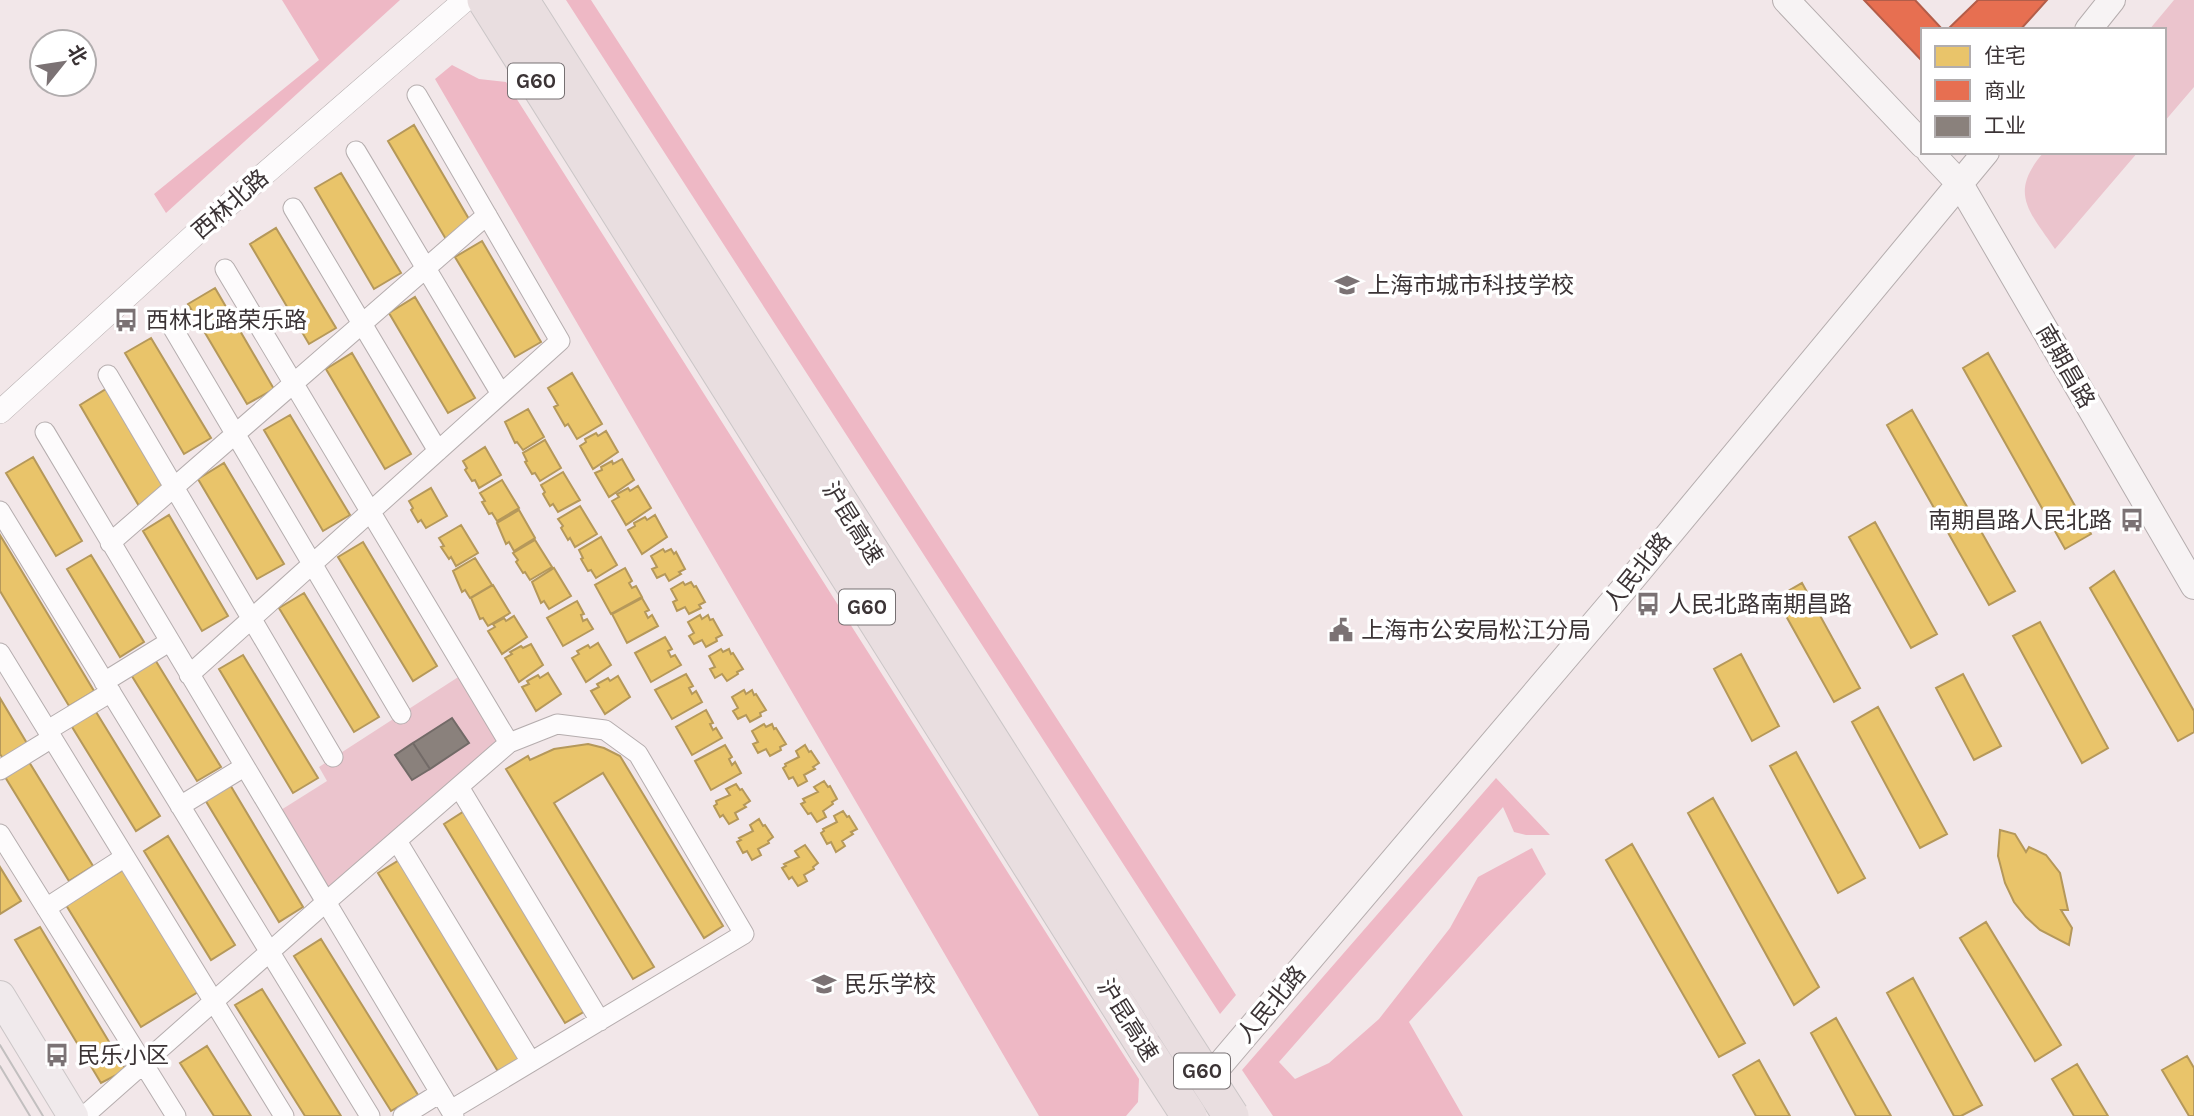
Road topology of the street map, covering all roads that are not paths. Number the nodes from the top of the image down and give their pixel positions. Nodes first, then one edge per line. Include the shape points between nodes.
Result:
1 (464, 0) edge
2 (485, 0) edge
3 (521, 0) edge
4 (1786, 0) edge
5 (2112, 0) edge
6 (2090, 28) edge
7 (417, 95) dead end
8 (1921, 143) edge
9 (356, 151) dead end
10 (599, 151) junction
11 (1932, 154) edge
12 (1984, 154) edge
13 (1960, 184) junction
14 (293, 208) dead end
15 (487, 215) junction
16 (426, 268) junction
17 (225, 269) dead end
18 (168, 320) dead end
19 (362, 324) junction
20 (108, 375) dead end
21 (293, 384) junction
22 (500, 394) junction
23 (0, 412) edge
24 (45, 432) dead end
25 (236, 434) junction
26 (438, 450) junction
27 (173, 488) junction
28 (0, 511) edge
29 (370, 512) junction
30 (110, 543) junction
31 (313, 564) junction
32 (2194, 586) edge
33 (251, 619) junction
34 (169, 642) junction
35 (0, 653) edge
36 (189, 675) junction
37 (107, 687) junction
38 (401, 714) dead end
39 (50, 734) junction
40 (509, 743) junction
41 (333, 757) dead end
42 (244, 767) junction
43 (0, 770) edge
44 (459, 787) junction
45 (180, 806) junction
46 (0, 834) edge
47 (397, 841) junction
48 (125, 857) junction
49 (326, 902) junction
50 (46, 908) junction
51 (269, 952) junction
52 (0, 996) edge
53 (214, 1001) junction
54 (600, 1021) junction
55 (531, 1062) junction
56 (143, 1063) junction
57 (440, 1093) junction
58 (452, 1113) edge
59 (73, 1116) edge
60 (84, 1116) edge
61 (176, 1116) edge
62 (284, 1116) edge
63 (369, 1116) edge
64 (403, 1116) edge
65 (1176, 1116) edge
66 (1189, 1116) edge
67 (1231, 1116) edge

1 - 23 street, 西林北路
2 - 10 highway, 沪昆高速 / G60
3 - 10 highway, 沪昆高速 / G60
4 - 8 main road
5 - 6 main road
7 - 15 street
9 - 16 street
10 - 66 highway, 沪昆高速 / G60, bridge
10 - 67 highway, 沪昆高速 / G60, bridge
11 - 13 main road, 南期昌路
12 - 13 main road, 人民北路
13 - 32 main road, 南期昌路
13 - 65 main road, 人民北路
14 - 19 street
15 - 16 street
15 - 22 street via 560,341
16 - 19 street
16 - 22 street
17 - 21 street
18 - 25 street
19 - 21 street
19 - 26 street
20 - 27 street
21 - 25 street
21 - 29 street
22 - 26 street
24 - 30 street
25 - 27 street
25 - 31 street
26 - 29 street
27 - 30 street
27 - 33 street
28 - 37 street
29 - 31 street
29 - 40 street
30 - 34 street
31 - 33 street
31 - 38 street
33 - 36 street
33 - 41 street
34 - 36 street
34 - 37 street
35 - 39 street
36 - 42 street
37 - 39 street
37 - 45 street
39 - 43 street
39 - 48 street
40 - 44 street
40 - 54 street via 557,724 606,730 638,754 744,934
42 - 45 street
42 - 49 street
44 - 47 street
44 - 54 street
45 - 51 street
46 - 50 street
47 - 49 street
47 - 55 street
48 - 50 street
48 - 53 street
49 - 51 street
49 - 57 street
50 - 56 street
51 - 53 street
51 - 63 street
52 - 59 main road
53 - 56 street
53 - 62 street
54 - 55 street
55 - 58 street
56 - 60 street
56 - 61 street
57 - 58 street
57 - 64 street

